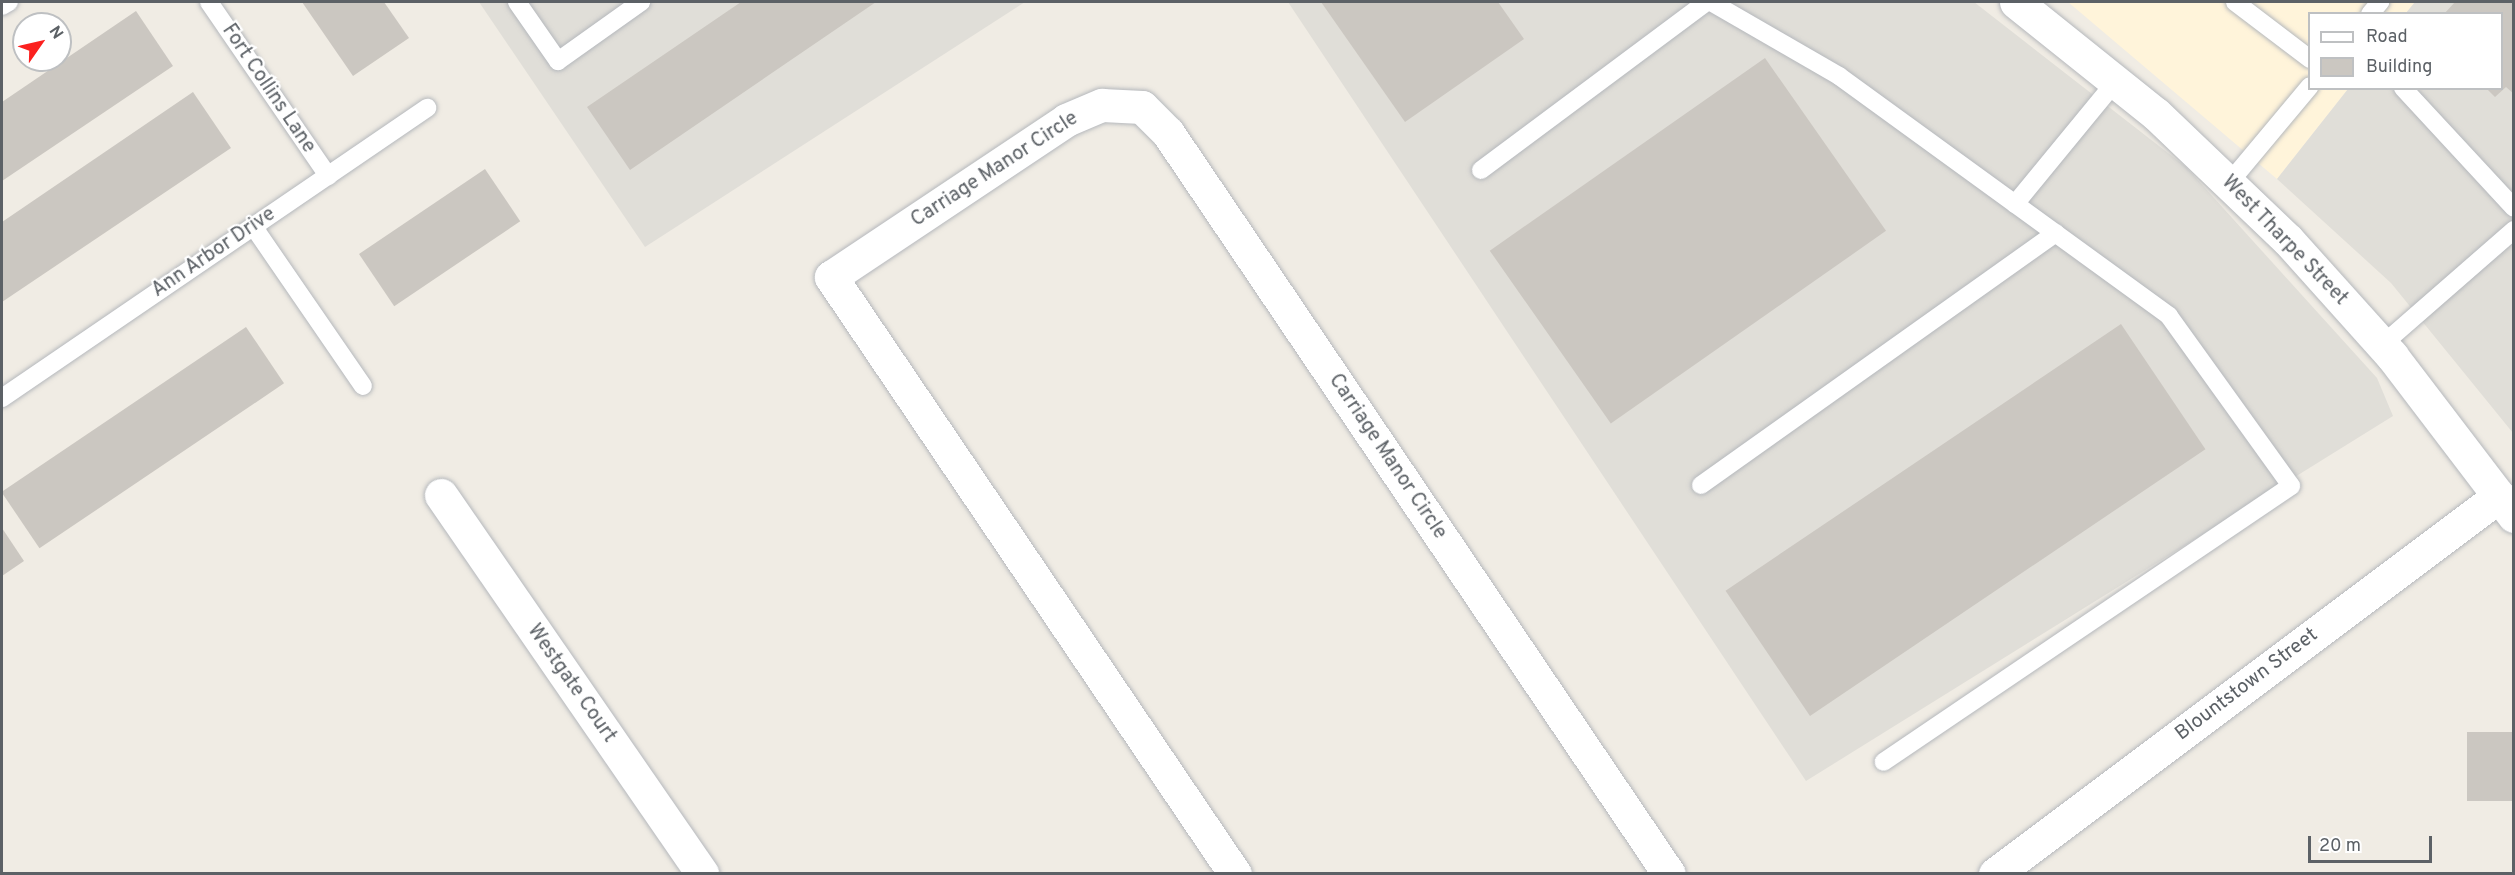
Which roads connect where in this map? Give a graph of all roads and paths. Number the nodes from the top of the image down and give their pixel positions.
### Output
1 (9, 2) edge
2 (209, 2) edge
3 (517, 2) edge
4 (641, 2) edge
5 (1706, 2) edge
6 (1711, 2) edge
7 (2016, 2) edge
8 (2235, 2) edge
9 (2, 6) edge
10 (2308, 57) edge
11 (2116, 81) junction
12 (2308, 88) edge
13 (2405, 90) edge
14 (427, 108) dead end
15 (1481, 170) dead end
16 (328, 176) junction
17 (2229, 183) junction
18 (2015, 204) junction
19 (2514, 208) edge
20 (253, 226) junction
21 (2514, 230) edge
22 (2055, 233) junction
23 (2382, 345) junction
24 (363, 386) dead end
25 (2, 398) edge
26 (1701, 485) dead end
27 (441, 495) dead end
28 (2506, 506) edge
29 (1884, 762) dead end
30 (702, 873) edge
31 (1235, 873) edge
32 (1669, 873) edge
33 (1995, 873) edge

1 - 9 lane
2 - 16 lane, Fort Collins Lane
3 - 4 lane
5 - 15 lane
6 - 18 lane
7 - 11 street, West Tharpe Street
8 - 10 lane
11 - 17 street, West Tharpe Street
11 - 18 lane
12 - 17 lane
13 - 19 lane
14 - 16 lane, Ann Arbor Drive
16 - 20 lane, Ann Arbor Drive
17 - 23 street, West Tharpe Street
18 - 22 lane
20 - 24 lane
20 - 25 lane, Ann Arbor Drive
21 - 23 lane
22 - 26 lane
22 - 29 lane
23 - 28 street, West Tharpe Street
27 - 30 street, Westgate Court
28 - 33 street, Blountstown Street
31 - 32 street, Carriage Manor Circle

